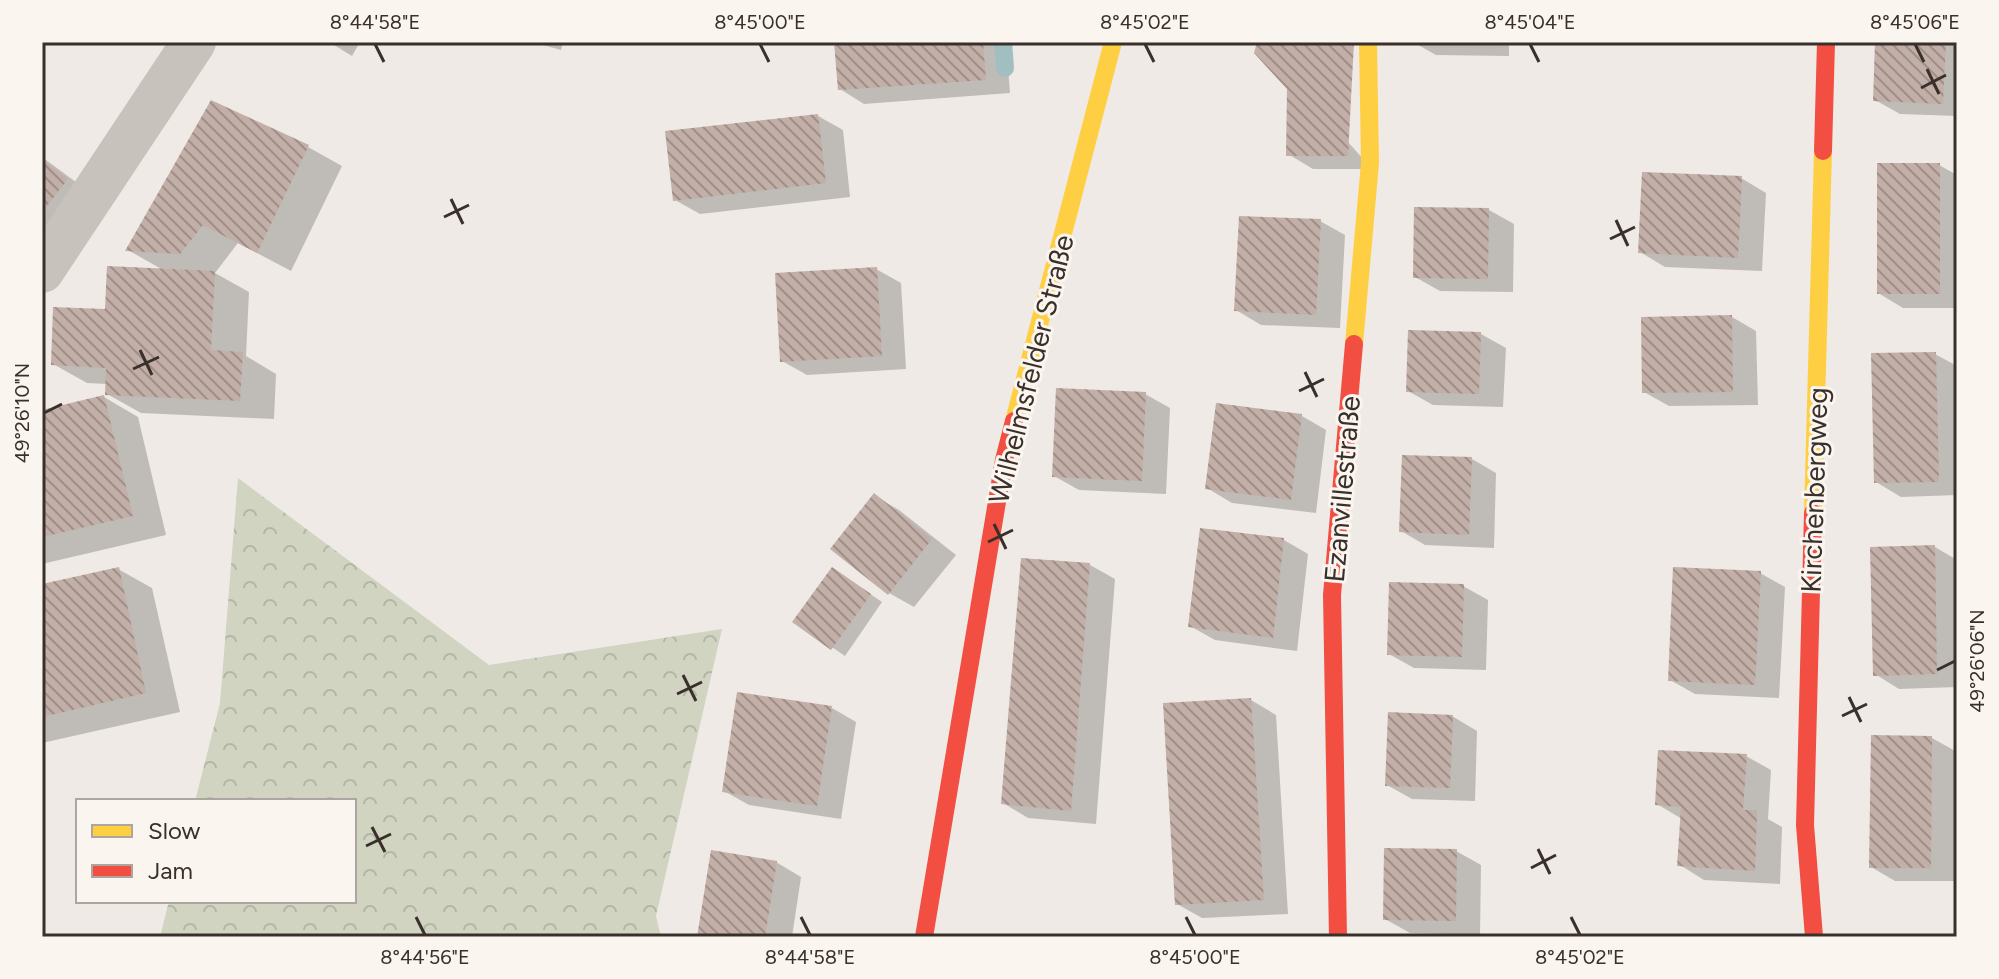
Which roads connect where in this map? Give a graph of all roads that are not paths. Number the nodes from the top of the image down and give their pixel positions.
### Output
1 (194, 42) edge
2 (1113, 42) edge
3 (1368, 42) edge
4 (1826, 42) edge
5 (42, 271) edge
6 (924, 937) edge
7 (1338, 937) edge
8 (1814, 937) edge

1 - 5 street
2 - 6 street, Wilhelmsfelder Straße
3 - 7 street, Ezanvillestraße
4 - 8 street, Kirchenbergweg

